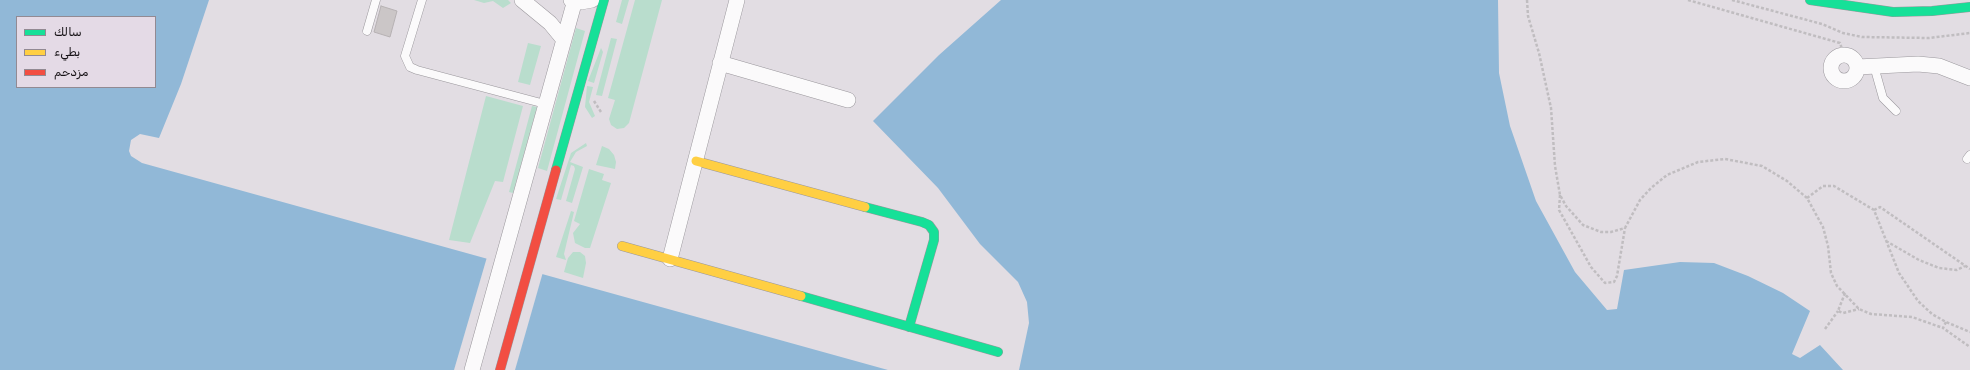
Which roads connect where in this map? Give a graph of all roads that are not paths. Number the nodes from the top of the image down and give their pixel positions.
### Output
1 (376, 0) edge
2 (522, 0) edge
3 (573, 0) edge
4 (592, 0) edge
5 (604, 0) edge
6 (737, 0) edge
7 (1810, 0) edge
8 (420, 1) edge
9 (1970, 7) edge
10 (367, 31) dead end
11 (564, 40) junction
12 (720, 63) junction
13 (1874, 66) junction
14 (1857, 67) junction
15 (1970, 78) edge
16 (848, 100) dead end
17 (545, 104) junction
18 (1896, 111) dead end
19 (696, 161) junction
20 (622, 246) dead end
21 (670, 259) junction
22 (909, 327) junction
23 (998, 352) dead end
24 (472, 370) edge
25 (500, 370) edge

1 - 10 lane
2 - 11 street
3 - 4 street
3 - 11 street
5 - 25 street
6 - 12 street
7 - 9 street
8 - 17 lane
11 - 17 street
12 - 16 street
12 - 19 street
13 - 14 street
13 - 15 street
13 - 18 lane
14 - 14 street
17 - 24 street
19 - 21 street
19 - 22 street
20 - 21 street
21 - 22 street
22 - 23 street

